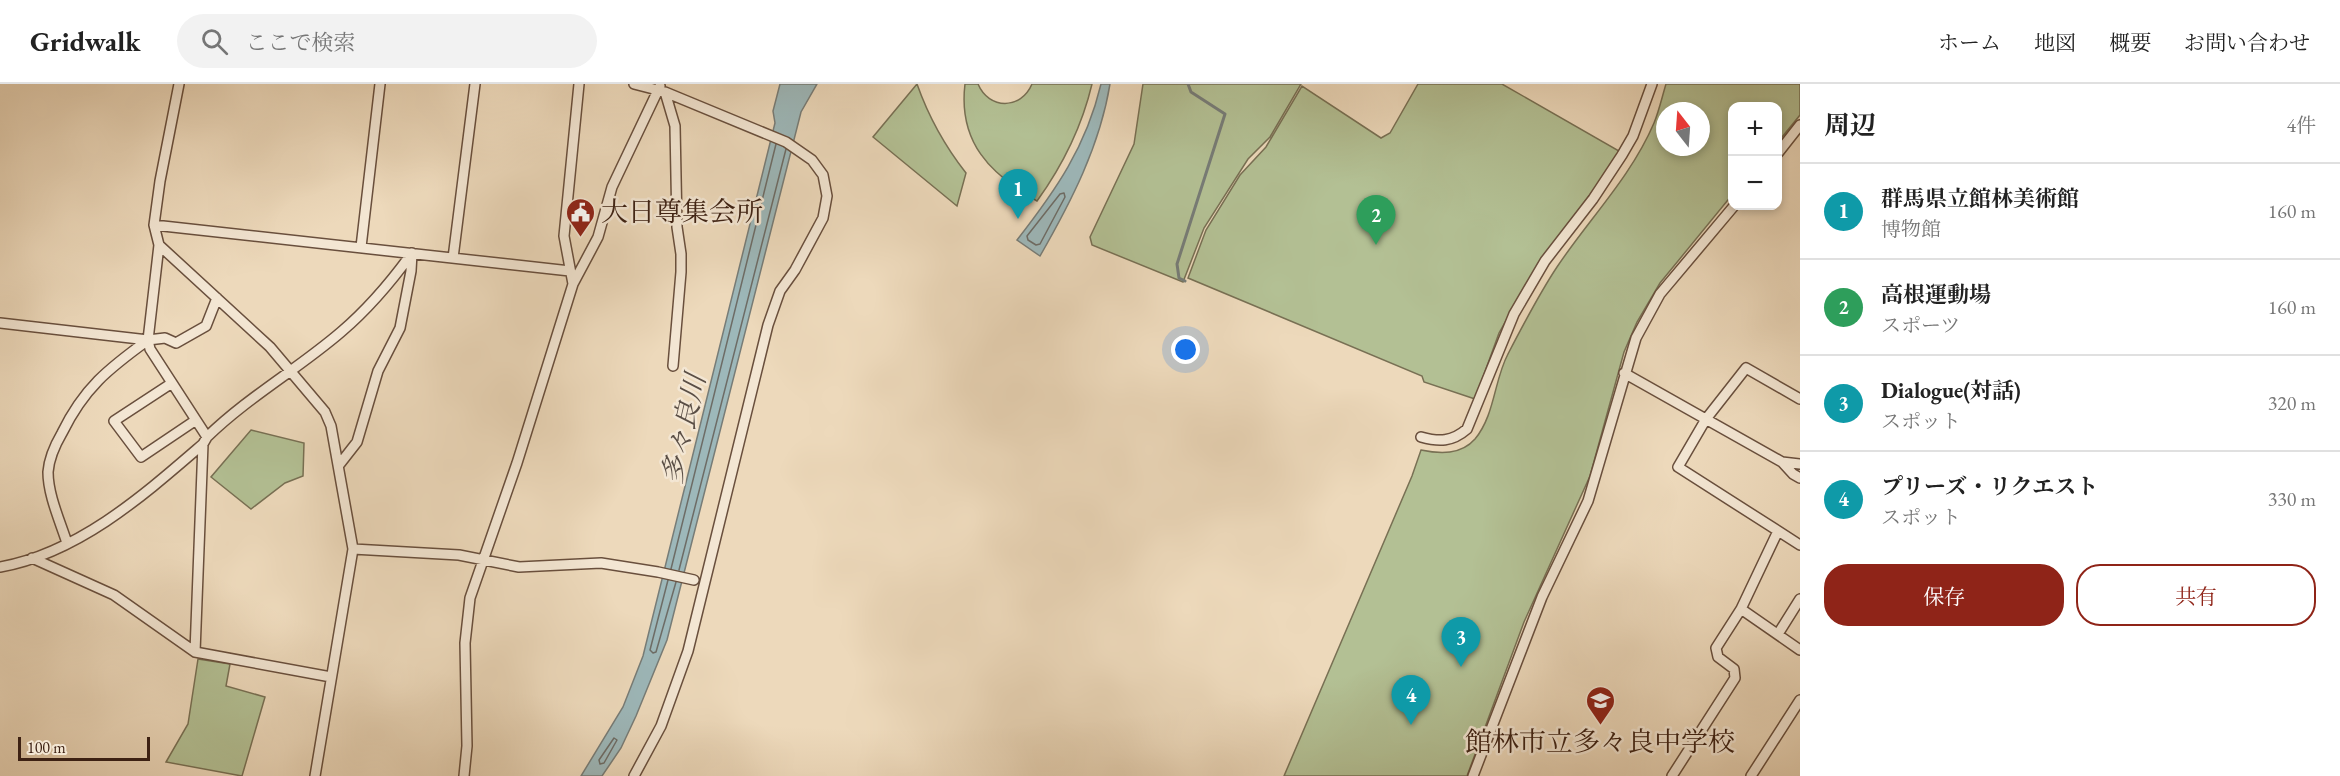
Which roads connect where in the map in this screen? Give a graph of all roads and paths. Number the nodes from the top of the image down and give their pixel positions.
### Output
1 (179, 84) edge
2 (380, 84) edge
3 (475, 84) edge
4 (579, 84) edge
5 (634, 84) edge
6 (1652, 84) edge
7 (662, 88) edge
8 (1800, 125) edge
9 (1782, 148) edge
10 (1731, 210) edge
11 (154, 225) junction
12 (159, 245) junction
13 (361, 247) junction
14 (412, 254) junction
15 (453, 258) junction
16 (570, 271) junction
17 (573, 284) junction
18 (216, 298) junction
19 (0, 323) edge
20 (148, 340) junction
21 (673, 366) dead end
22 (291, 372) junction
23 (1624, 373) junction
24 (172, 383) junction
25 (1800, 399) edge
26 (1706, 419) junction
27 (196, 420) junction
28 (1420, 437) dead end
29 (205, 440) junction
30 (1782, 462) junction
31 (1800, 464) edge
32 (339, 465) junction
33 (1800, 478) edge
34 (1778, 531) junction
35 (67, 543) junction
36 (1800, 545) edge
37 (353, 549) junction
38 (32, 558) junction
39 (483, 560) junction
40 (0, 567) edge
41 (694, 580) dead end
42 (1800, 599) edge
43 (1741, 609) junction
44 (1778, 634) junction
45 (1800, 650) edge
46 (195, 652) junction
47 (331, 677) junction
48 (1800, 700) edge
49 (315, 776) edge
50 (464, 776) edge
51 (634, 776) edge
52 (1473, 776) edge
53 (1672, 776) edge
54 (1751, 776) edge

1 - 11 street
2 - 13 street
3 - 15 street
4 - 16 street
5 - 7 street
6 - 28 street
7 - 17 street
7 - 21 street
7 - 51 street
8 - 9 street
10 - 23 street
11 - 12 street
11 - 13 street
12 - 18 street
12 - 20 street
13 - 14 street
14 - 15 street
14 - 22 street
14 - 32 street
15 - 16 street
16 - 17 street
17 - 39 street
18 - 20 street
18 - 22 street
19 - 20 street
20 - 24 street
20 - 35 street
22 - 29 street
22 - 32 street
23 - 26 street
23 - 52 street
24 - 27 street
24 - 27 street
25 - 26 street
26 - 30 street
26 - 34 street
27 - 29 street
29 - 35 street
29 - 46 street
30 - 31 street
30 - 33 street
32 - 37 street
34 - 36 street
34 - 43 street
35 - 38 street
37 - 39 street
37 - 47 street
38 - 40 street
38 - 46 street
39 - 41 street
39 - 50 street
42 - 44 street
43 - 44 street
43 - 53 street
44 - 45 street
46 - 47 street
47 - 49 street
48 - 54 street

